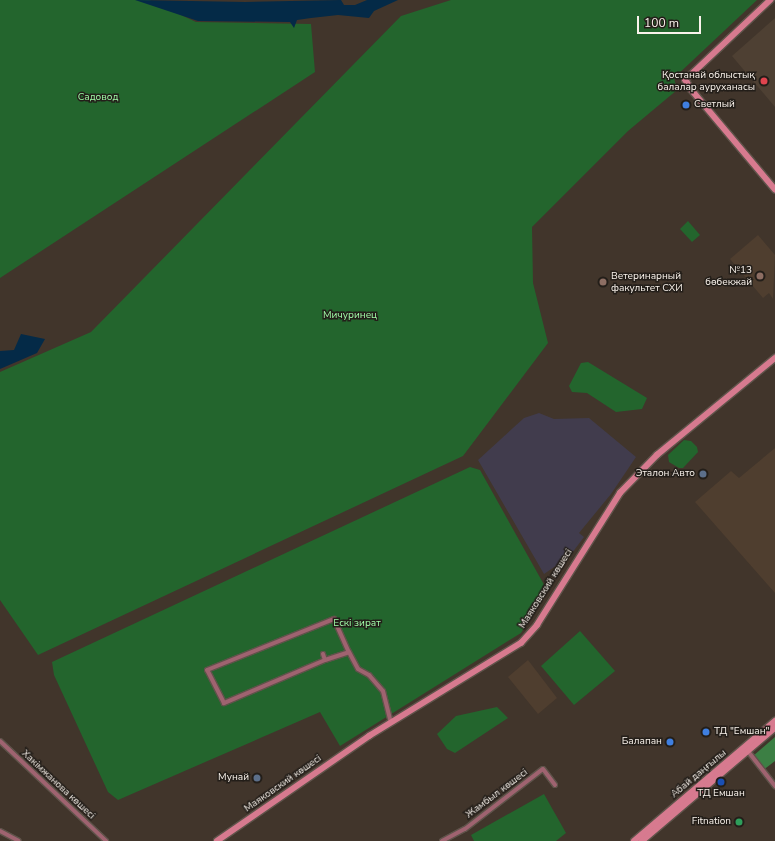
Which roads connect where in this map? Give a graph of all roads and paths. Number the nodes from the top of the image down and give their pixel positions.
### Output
1 (771, 0) edge
2 (775, 189) edge
3 (775, 358) edge
4 (349, 652) junction
5 (323, 654) dead end
6 (325, 660) junction
7 (775, 721) edge
8 (391, 722) junction
9 (775, 728) edge
10 (0, 741) edge
11 (747, 748) junction
12 (555, 785) dead end
13 (775, 786) edge
14 (0, 832) edge
15 (641, 840) edge
16 (19, 841) edge
17 (106, 841) edge
18 (217, 841) edge
19 (442, 841) edge

1 - 2 main road
3 - 8 main road, Маяковский көшесі
4 - 6 street
4 - 6 street
4 - 8 street
5 - 6 street
7 - 11 main road, Абай даңғылы
8 - 18 main road, Маяковский көшесі
9 - 11 main road, Абай даңғылы
10 - 17 street, Хакімжанова көшесі
11 - 13 street
11 - 15 main road, Абай даңғылы
12 - 19 street, Жамбыл көшесі
14 - 16 street

